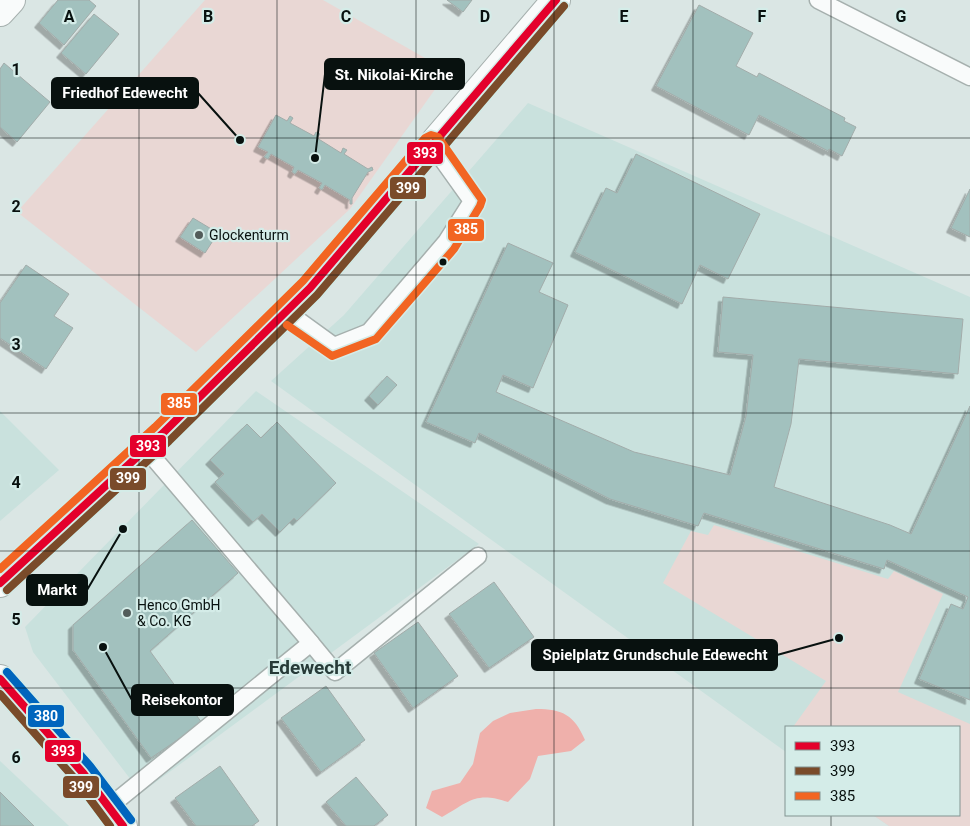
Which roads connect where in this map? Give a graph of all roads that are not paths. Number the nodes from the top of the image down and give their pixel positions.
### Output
1 (11, 0) edge
2 (556, 0) edge
3 (818, 0) edge
4 (0, 12) edge
5 (970, 77) edge
6 (432, 145) junction
7 (287, 312) junction
8 (146, 449) junction
9 (478, 556) dead end
10 (0, 582) edge
11 (311, 643) junction
12 (0, 678) edge
13 (116, 816) edge

1 - 4 main road
2 - 6 main road
3 - 5 lane
6 - 7 main road
6 - 7 lane
7 - 8 main road
8 - 10 main road
8 - 11 lane
9 - 11 lane
11 - 13 lane
12 - 13 main road

